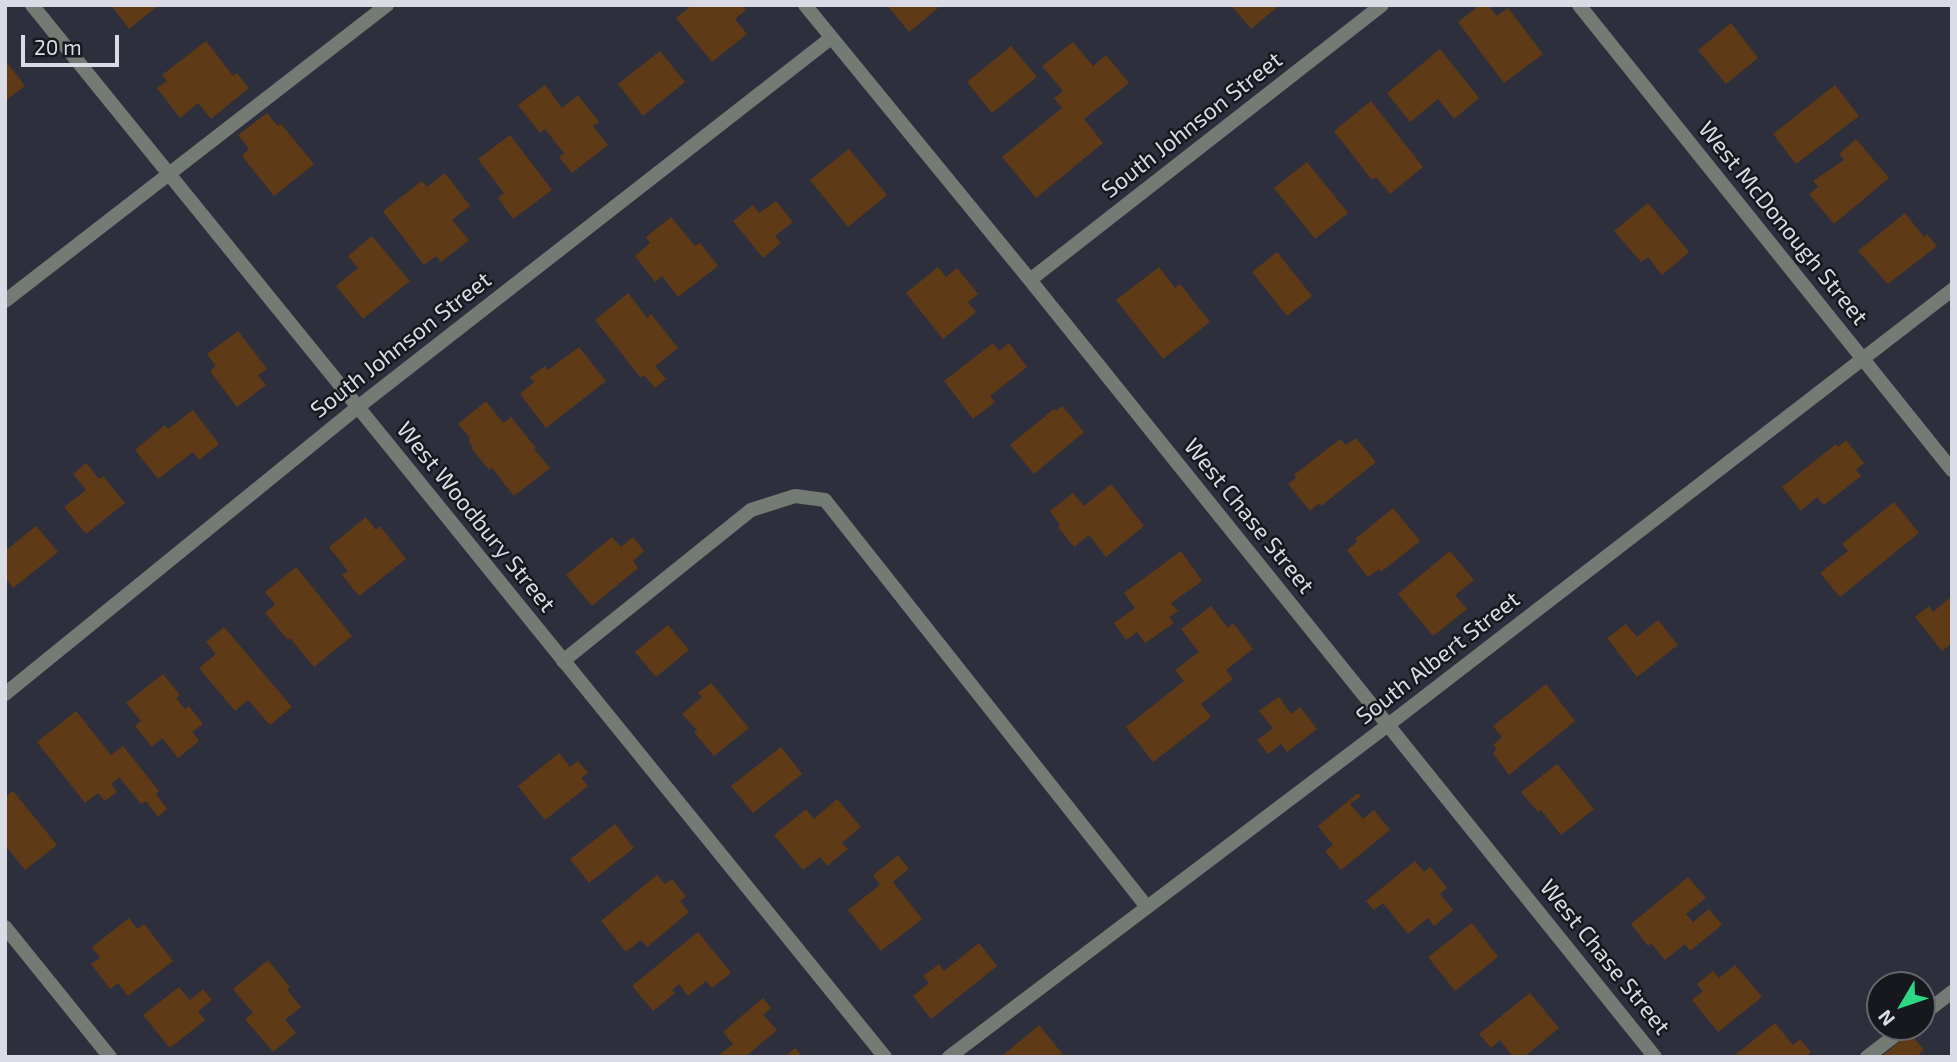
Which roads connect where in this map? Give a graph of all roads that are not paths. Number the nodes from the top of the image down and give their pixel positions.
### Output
1 (32, 5) edge
2 (387, 5) edge
3 (805, 5) edge
4 (1381, 5) edge
5 (1579, 5) edge
6 (831, 38) junction
7 (169, 175) junction
8 (1030, 280) junction
9 (1952, 290) edge
10 (5, 300) edge
11 (1862, 358) junction
12 (358, 407) junction
13 (1952, 470) edge
14 (563, 661) junction
15 (5, 694) edge
16 (1388, 725) junction
17 (1147, 907) junction
18 (5, 927) edge
19 (1952, 992) edge
20 (1936, 1004) edge
21 (1888, 1041) edge
22 (110, 1057) edge
23 (884, 1057) edge
24 (948, 1057) edge
25 (1656, 1057) edge
26 (1867, 1057) edge

1 - 7 street, West Woodbury Street
2 - 7 street
3 - 6 street, West Chase Street
4 - 8 street, South Johnson Street
5 - 11 street, West McDonough Street
6 - 8 street, West Chase Street
6 - 12 street, South Johnson Street
7 - 10 street
7 - 12 street, West Woodbury Street
8 - 16 street, West Chase Street
9 - 11 street, South Albert Street
11 - 13 street, West McDonough Street
11 - 16 street, South Albert Street
12 - 14 street, West Woodbury Street
12 - 15 street, South Johnson Street
14 - 17 street
14 - 23 street, West Woodbury Street
16 - 17 street, South Albert Street
16 - 25 street, West Chase Street
17 - 24 street, South Albert Street
18 - 22 street
19 - 20 street
21 - 26 street

